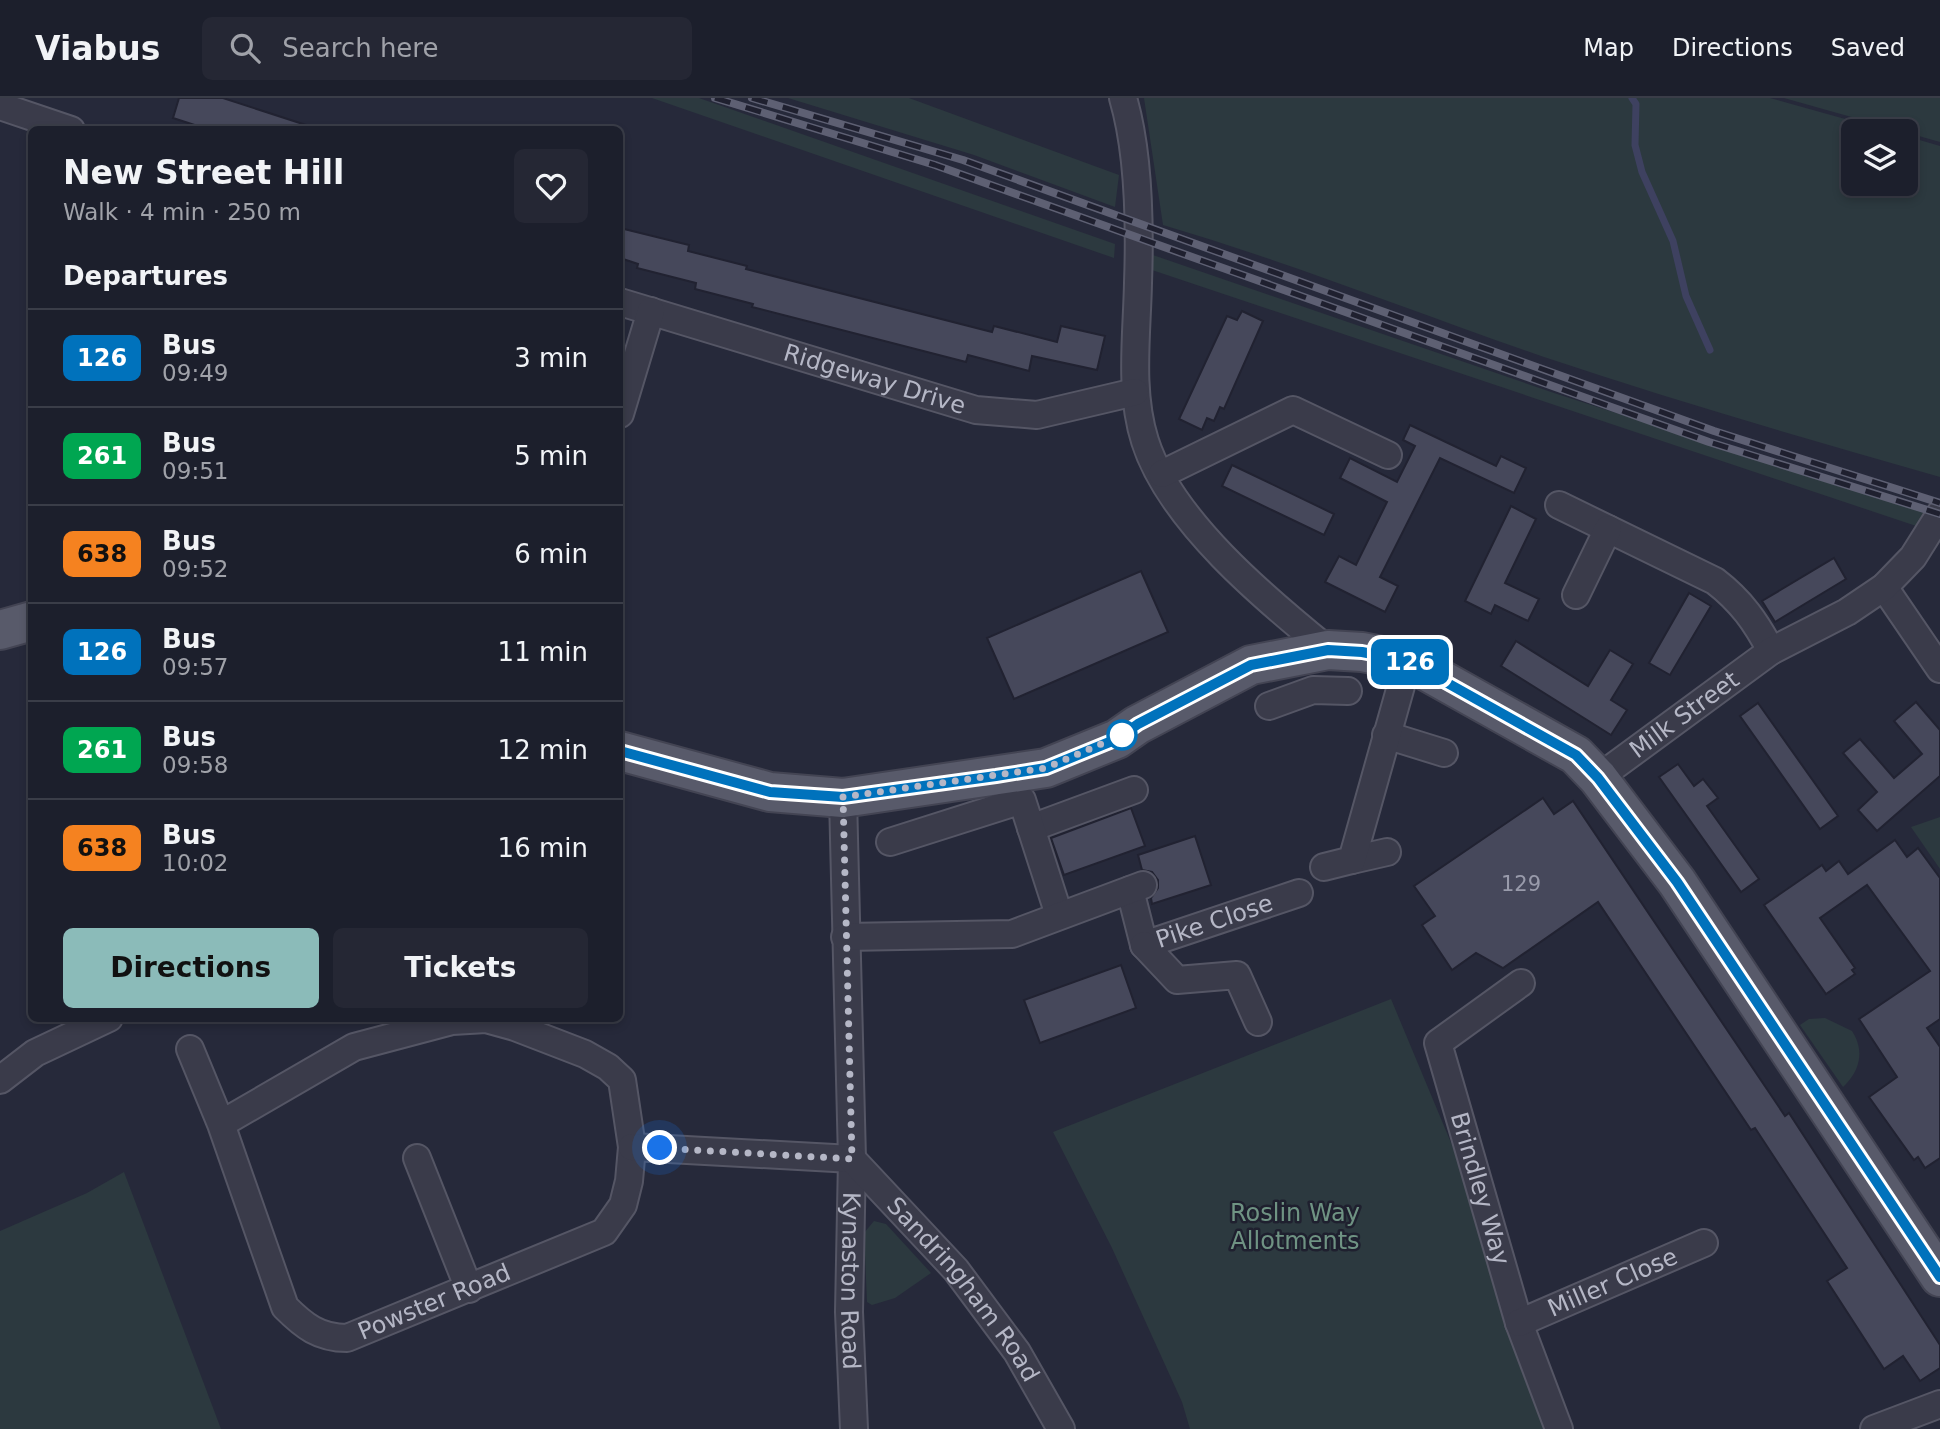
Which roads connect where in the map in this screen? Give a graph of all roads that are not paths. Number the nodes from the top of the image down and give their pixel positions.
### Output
1 (1123, 98) edge
2 (0, 106) edge
3 (59, 126) edge
4 (623, 303) edge
5 (651, 311) junction
6 (1135, 392) junction
7 (623, 404) edge
8 (1388, 455) dead end
9 (1162, 474) junction
10 (1559, 505) dead end
11 (1940, 514) edge
12 (1608, 529) junction
13 (1884, 587) junction
14 (1576, 595) dead end
15 (28, 622) edge
16 (0, 630) edge
17 (1318, 651) junction
18 (1771, 651) junction
19 (1408, 661) junction
20 (1940, 669) edge
21 (1313, 690) junction
22 (1348, 691) dead end
23 (1269, 706) dead end
24 (1386, 735) junction
25 (623, 752) edge
26 (1444, 753) dead end
27 (1598, 778) junction
28 (1134, 790) dead end
29 (843, 797) junction
30 (1031, 828) junction
31 (890, 842) dead end
32 (1387, 852) dead end
33 (1352, 860) junction
34 (1324, 867) dead end
35 (1299, 893) dead end
36 (1059, 915) junction
37 (845, 937) junction
38 (1144, 945) junction
39 (1521, 983) dead end
40 (101, 1022) edge
41 (445, 1022) edge
42 (496, 1022) edge
43 (1258, 1022) dead end
44 (190, 1049) dead end
45 (0, 1080) edge
46 (221, 1124) junction
47 (632, 1147) junction
48 (417, 1158) dead end
49 (852, 1159) junction
50 (1704, 1243) dead end
51 (1940, 1277) edge
52 (470, 1289) junction
53 (1519, 1323) junction
54 (1940, 1404) edge
55 (853, 1429) edge
56 (1061, 1429) edge
57 (1559, 1429) edge
58 (1874, 1429) edge

1 - 6 street
2 - 3 street
4 - 5 street, Ridgeway Drive
5 - 6 street, Ridgeway Drive
5 - 7 street
6 - 9 street
8 - 9 street
9 - 17 street
10 - 12 street
11 - 13 street, Milk Street
12 - 14 street
12 - 18 street
13 - 18 street, Milk Street
13 - 20 street
15 - 16 main road
17 - 19 main road
17 - 21 street
17 - 29 main road
18 - 27 street, Milk Street
19 - 24 street
19 - 27 main road
21 - 22 street
21 - 23 street
24 - 26 street
24 - 33 street
25 - 29 main road
27 - 51 main road
28 - 30 street
29 - 37 street, Kynaston Road
30 - 31 street
30 - 36 street
32 - 33 street
33 - 34 street
35 - 38 street, Pike Close
36 - 37 street, Pike Close
36 - 38 street, Pike Close
37 - 49 street, Kynaston Road
38 - 43 street
39 - 53 street, Brindley Way
40 - 45 street
41 - 46 street, Powster Road
42 - 47 street, Powster Road
44 - 46 street, Powster Road
46 - 52 street, Powster Road
47 - 49 street
47 - 52 street, Powster Road
48 - 52 street
49 - 55 street, Kynaston Road
49 - 56 street, Sandringham Road
50 - 53 street, Miller Close
53 - 57 street, Brindley Way
54 - 58 street

